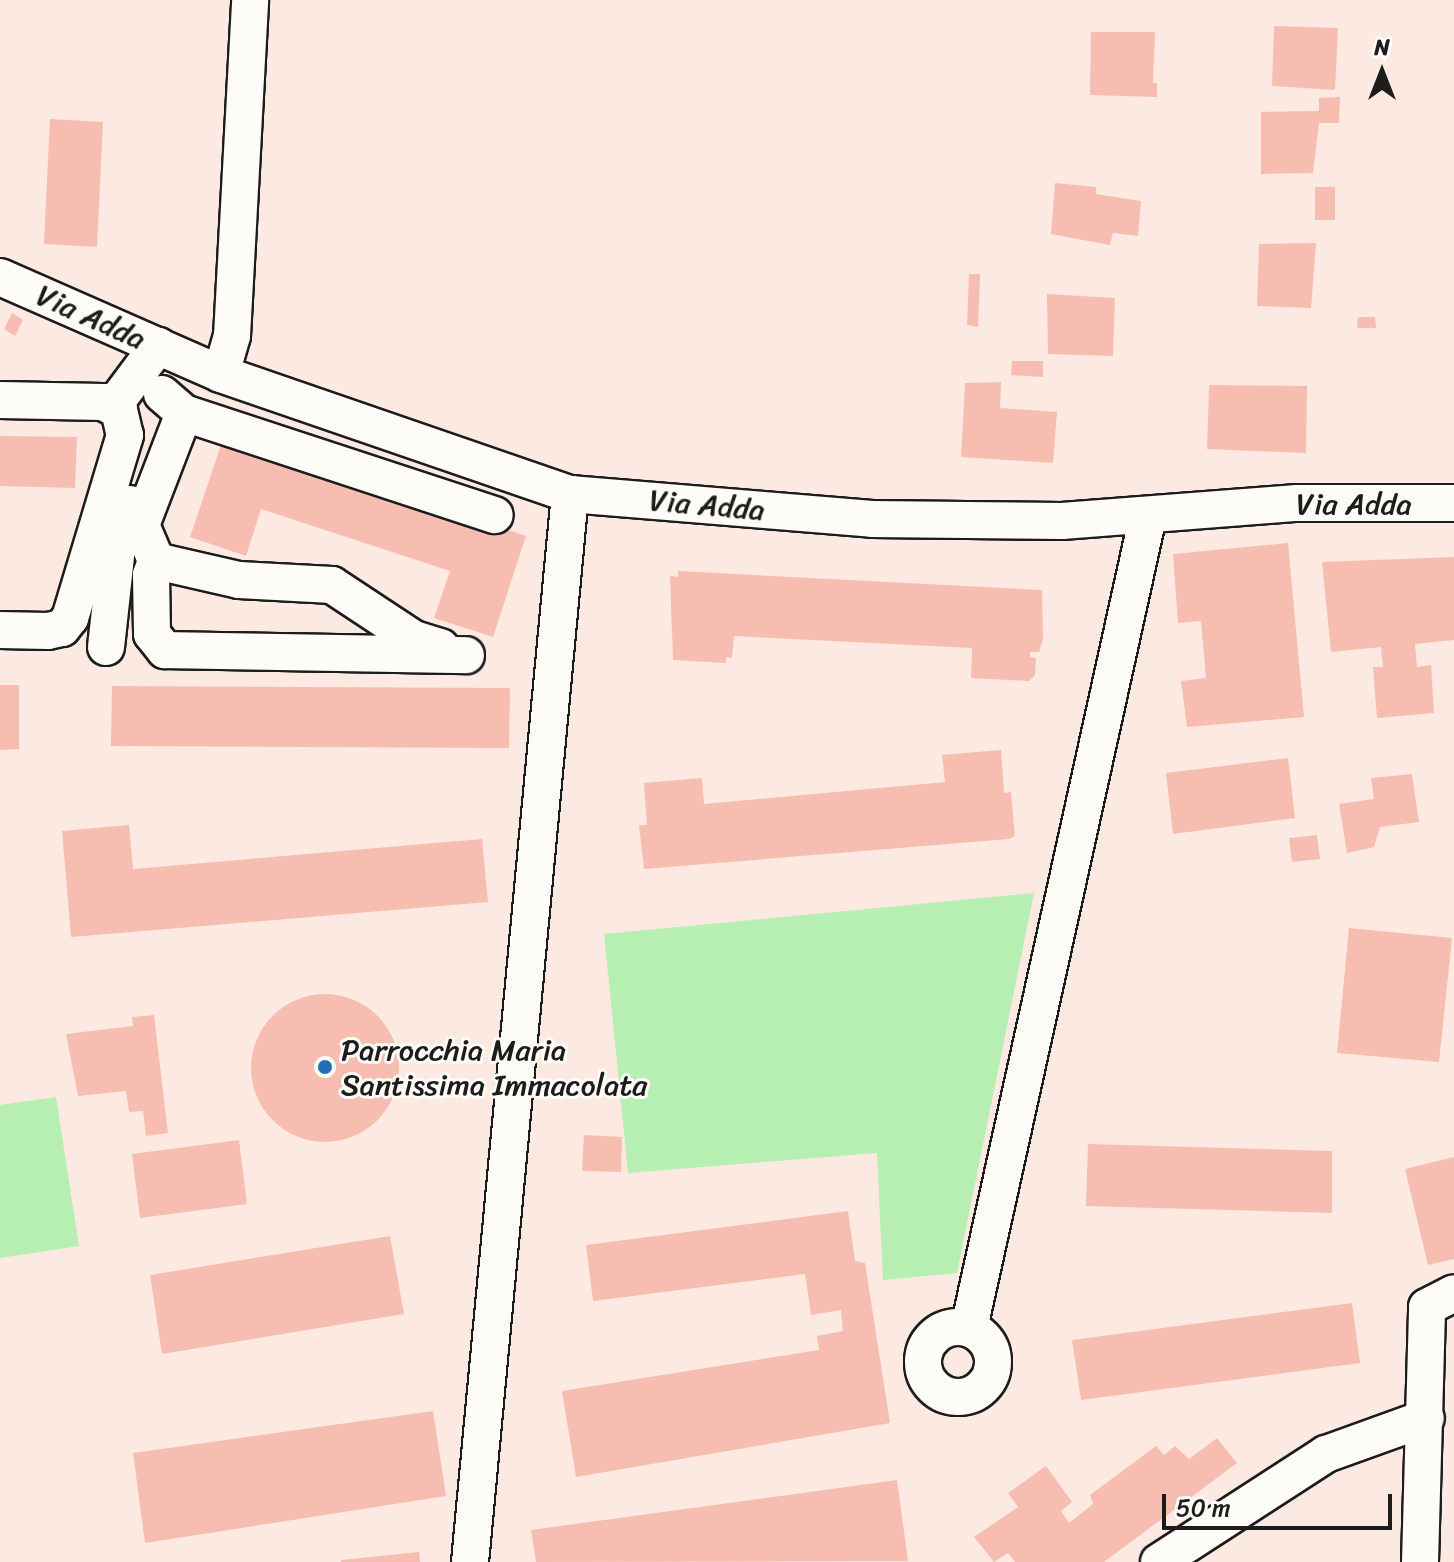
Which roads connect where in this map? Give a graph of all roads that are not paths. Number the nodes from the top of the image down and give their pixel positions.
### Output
1 (250, 0) edge
2 (0, 277) edge
3 (165, 349) junction
4 (221, 374) junction
5 (0, 400) edge
6 (173, 403) junction
7 (114, 405) junction
8 (570, 494) junction
9 (1454, 503) edge
10 (495, 515) dead end
11 (1148, 516) junction
12 (156, 561) junction
13 (374, 614) junction
14 (0, 630) edge
15 (106, 647) dead end
16 (368, 655) junction
17 (1454, 1293) edge
18 (969, 1328) dead end
19 (1426, 1418) junction
20 (470, 1562) edge
21 (1159, 1562) edge
22 (1420, 1562) edge

1 - 4 street
2 - 3 street, Via Adda
3 - 4 street, Via Adda
3 - 6 street
3 - 7 street
4 - 8 street, Via Adda
5 - 7 street
6 - 10 street
6 - 12 street
6 - 15 street
7 - 14 street
8 - 11 street, Via Adda
8 - 20 street
9 - 11 street, Via Adda
11 - 18 street
12 - 13 street
12 - 16 street
13 - 16 street
13 - 16 street
17 - 19 street
19 - 21 street
19 - 22 street

